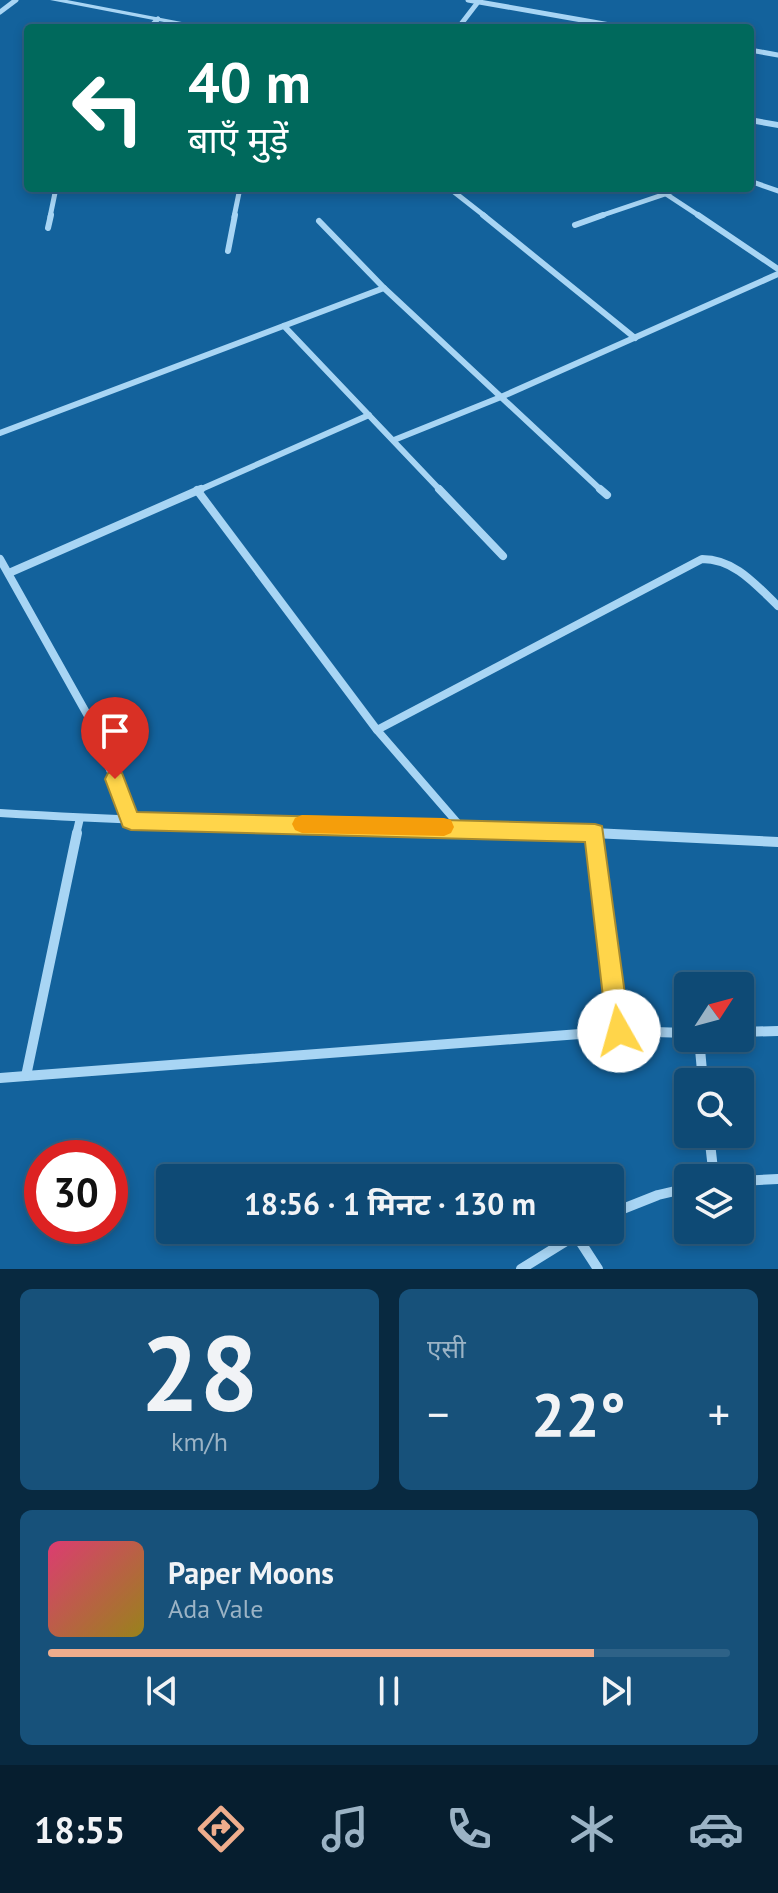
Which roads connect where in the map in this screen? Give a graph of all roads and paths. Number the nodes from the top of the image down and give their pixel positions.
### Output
1 (16, 0) edge
2 (54, 0) edge
3 (468, 0) edge
4 (478, 2) edge
5 (0, 12) edge
6 (158, 19) junction
7 (153, 24) edge
8 (186, 24) edge
9 (461, 24) edge
10 (604, 24) edge
11 (754, 51) edge
12 (778, 55) edge
13 (754, 121) edge
14 (778, 125) edge
15 (754, 182) edge
16 (778, 191) edge
17 (55, 192) edge
18 (239, 192) edge
19 (454, 192) edge
20 (672, 192) edge
21 (666, 194) junction
22 (319, 221) dead end
23 (575, 225) dead end
24 (48, 228) dead end
25 (228, 251) dead end
26 (778, 272) edge
27 (384, 288) junction
28 (284, 326) junction
29 (635, 338) junction
30 (501, 397) junction
31 (369, 415) junction
32 (0, 433) edge
33 (394, 440) junction
34 (197, 490) junction
35 (607, 495) dead end
36 (503, 556) dead end
37 (0, 559) edge
38 (9, 573) junction
39 (778, 606) edge
40 (377, 730) junction
41 (0, 813) edge
42 (80, 818) junction
43 (131, 821) junction
44 (461, 827) junction
45 (595, 833) junction
46 (778, 842) edge
47 (619, 1031) junction
48 (778, 1031) edge
49 (754, 1032) edge
50 (674, 1033) edge
51 (26, 1076) junction
52 (0, 1078) edge
53 (778, 1179) edge
54 (754, 1180) edge
55 (674, 1191) edge
56 (624, 1208) edge
57 (561, 1244) edge
58 (586, 1244) edge
59 (521, 1269) edge
60 (598, 1269) edge

1 - 5 street
2 - 6 street
3 - 4 street
4 - 9 street
4 - 10 street
6 - 7 street
6 - 8 street
11 - 12 street
13 - 14 street
15 - 16 street
17 - 24 street
18 - 25 street
19 - 29 street
20 - 21 street
21 - 23 street
21 - 26 street
22 - 27 street
26 - 29 street
27 - 28 street
27 - 30 street
28 - 31 street
28 - 32 street
29 - 30 street
30 - 33 street
30 - 35 street
31 - 33 street
31 - 34 street
33 - 36 street
34 - 38 street
34 - 40 street
37 - 38 street
38 - 43 street
39 - 40 street
40 - 44 street
41 - 42 street
42 - 43 street
42 - 51 street
43 - 44 street
44 - 45 street
45 - 46 street
45 - 47 street
47 - 50 street
47 - 51 street
48 - 49 street
51 - 52 street
53 - 54 street
55 - 56 street
57 - 59 street
58 - 60 street

